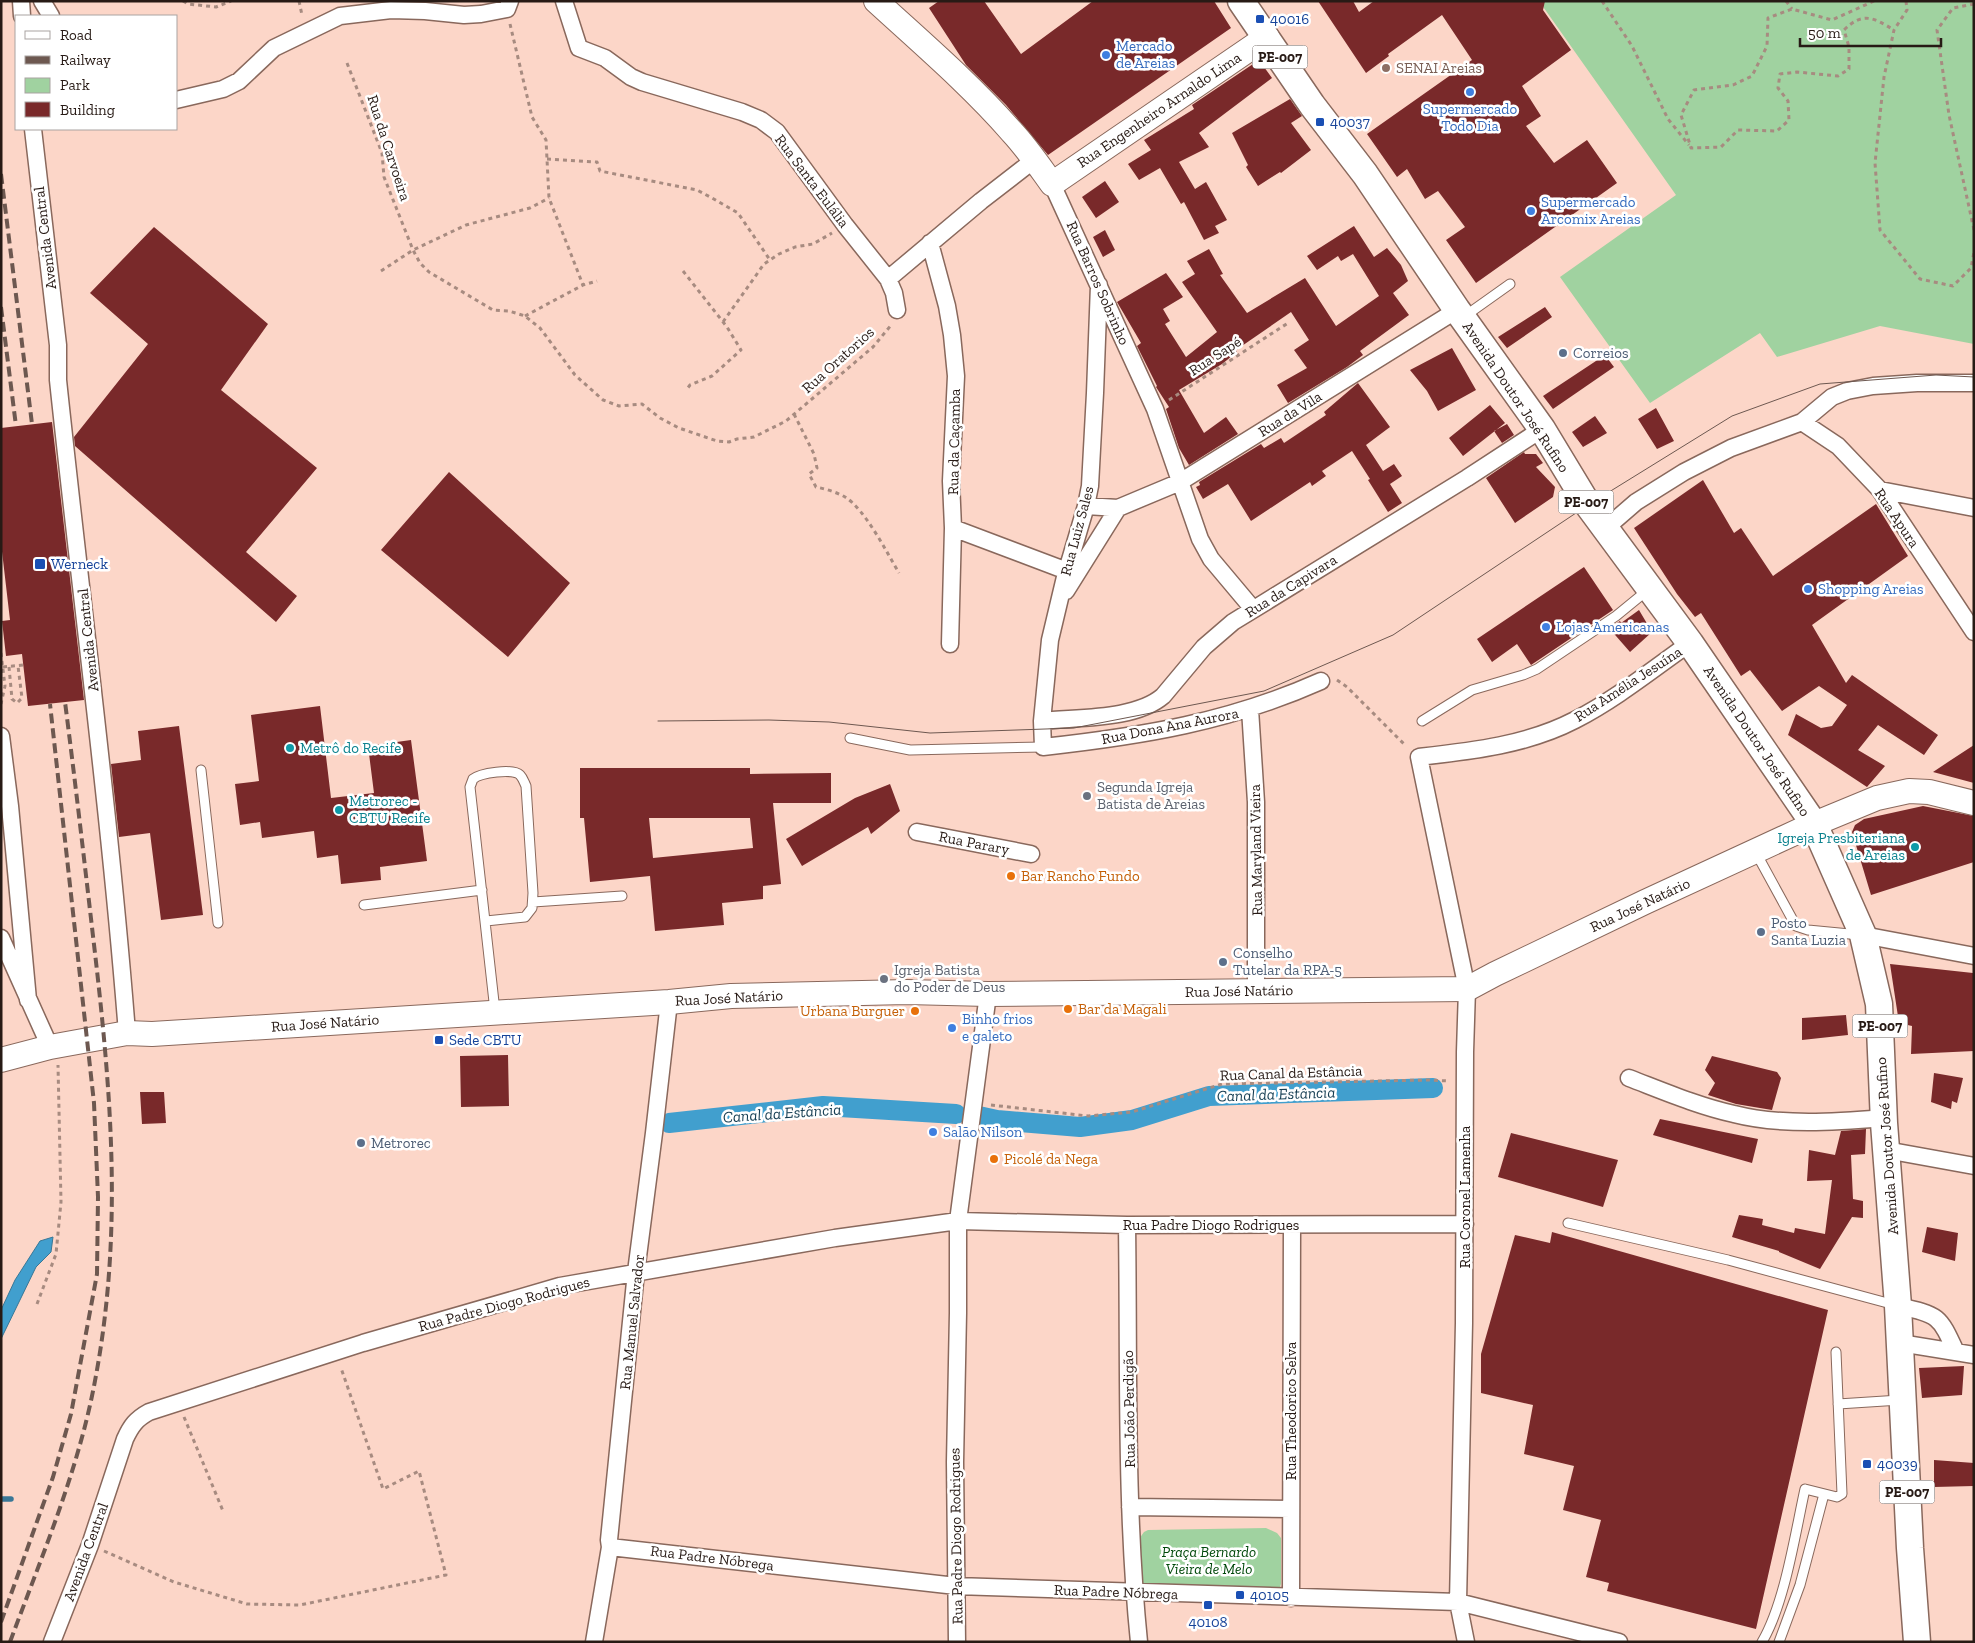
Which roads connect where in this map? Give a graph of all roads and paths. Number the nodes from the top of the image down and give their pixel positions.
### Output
1 (21, 1) edge
2 (42, 1) edge
3 (183, 1) edge
4 (231, 1) edge
5 (564, 1) edge
6 (876, 1) edge
7 (1242, 1) edge
8 (1602, 1) edge
9 (1786, 1) edge
10 (1874, 1) edge
11 (1906, 1) edge
12 (1974, 4) edge
13 (508, 5) edge
14 (1792, 9) junction
15 (22, 15) edge
16 (50, 15) edge
17 (1894, 30) junction
18 (1267, 37) junction
19 (348, 63) dead end
20 (178, 100) edge
21 (33, 130) edge
22 (1691, 148) junction
23 (547, 159) junction
24 (1034, 160) junction
25 (1052, 184) junction
26 (549, 198) junction
27 (845, 225) junction
28 (1974, 230) edge
29 (930, 243) junction
30 (413, 250) junction
31 (1974, 252) edge
32 (770, 260) junction
33 (381, 271) dead end
34 (683, 271) dead end
35 (888, 279) junction
36 (597, 281) dead end
37 (1510, 284) dead end
38 (584, 285) junction
39 (1099, 285) junction
40 (897, 310) joint
41 (1460, 314) junction
42 (525, 316) junction
43 (723, 322) junction
44 (1288, 323) dead end
45 (1974, 383) edge
46 (687, 389) dead end
47 (642, 404) joint
48 (1155, 409) junction
49 (794, 414) junction
50 (1802, 422) junction
51 (1542, 429) junction
52 (1180, 482) junction
53 (1880, 490) junction
54 (1086, 506) junction
55 (1118, 508) junction
56 (1974, 508) edge
57 (953, 528) junction
58 (1606, 528) junction
59 (1066, 571) junction
60 (899, 573) dead end
61 (1650, 588) junction
62 (1058, 603) junction
63 (1253, 609) junction
64 (1974, 632) edge
65 (1690, 643) junction
66 (950, 644) dead end
67 (1, 653) edge
68 (23, 665) dead end
69 (18, 666) junction
70 (3, 667) junction
71 (9, 667) junction
72 (1321, 681) joint
73 (1, 704) edge
74 (1250, 709) junction
75 (1042, 721) junction
76 (1422, 721) dead end
77 (1, 736) edge
78 (850, 738) dead end
79 (1396, 739) dead end
80 (1043, 747) junction
81 (1419, 757) joint
82 (201, 770) dead end
83 (1974, 802) edge
84 (1814, 824) junction
85 (917, 832) dead end
86 (1755, 851) junction
87 (1031, 854) dead end
88 (482, 890) junction
89 (622, 896) dead end
90 (534, 902) junction
91 (364, 905) dead end
92 (486, 921) junction
93 (218, 923) dead end
94 (1863, 935) junction
95 (1, 938) edge
96 (1974, 956) edge
97 (1467, 989) junction
98 (1256, 990) junction
99 (988, 994) junction
100 (28, 1000) junction
101 (668, 1002) junction
102 (495, 1012) junction
103 (127, 1033) junction
104 (54, 1047) junction
105 (1, 1060) edge
106 (1629, 1078) dead end
107 (1465, 1083) junction
108 (973, 1103) junction
109 (1884, 1118) junction
110 (1886, 1150) junction
111 (1974, 1166) edge
112 (958, 1221) junction
113 (1568, 1223) dead end
114 (1465, 1224) junction
115 (1128, 1225) junction
116 (1292, 1225) junction
117 (636, 1272) junction
118 (37, 1304) dead end
119 (1898, 1306) junction
120 (1900, 1343) junction
121 (335, 1352) junction
122 (1836, 1352) dead end
123 (1956, 1352) junction
124 (1974, 1355) edge
125 (1903, 1400) junction
126 (178, 1403) junction
127 (1838, 1404) junction
128 (118, 1462) joint
129 (1824, 1494) junction
130 (1130, 1507) junction
131 (1291, 1509) junction
132 (222, 1511) dead end
133 (1795, 1535) junction
134 (1812, 1539) junction
135 (90, 1545) junction
136 (610, 1546) junction
137 (1785, 1580) junction
138 (1800, 1585) junction
139 (956, 1586) junction
140 (1134, 1592) junction
141 (1291, 1598) junction
142 (1458, 1602) junction
143 (1769, 1630) junction
144 (1781, 1639) edge
145 (52, 1642) edge
146 (594, 1642) edge
147 (957, 1642) edge
148 (1139, 1642) edge
149 (1466, 1642) edge
150 (1619, 1642) edge
151 (1762, 1642) edge
152 (1917, 1642) edge

1 - 15 street
2 - 16 street
3 - 4 path
5 - 27 street, Rua Santa Eulália
6 - 24 main road, Rua Barros Sobrinho
7 - 18 main road, Avenida Doutor José Rufino / PE-007
8 - 22 path
9 - 14 path
10 - 14 path
11 - 17 path
12 - 28 path
13 - 20 street
13 - 23 path
14 - 22 path
17 - 22 path
17 - 31 path
18 - 25 main road, Rua Engenheiro Arnaldo Lima
18 - 41 main road, Avenida Doutor José Rufino / PE-007
19 - 30 path, Rua da Carvoeira
21 - 103 street, Avenida Central
23 - 26 path
23 - 32 path
24 - 25 main road, Rua Barros Sobrinho
24 - 29 street
25 - 39 street, Rua Barros Sobrinho
26 - 30 path
26 - 38 path
27 - 32 path
27 - 35 street, Rua Santa Eulália
29 - 35 street
29 - 57 street, Rua da Caçamba
30 - 33 path
30 - 42 path, Rua da Carvoeira
32 - 43 path
34 - 43 path
35 - 40 street, Rua Santa Eulália
36 - 38 path
37 - 41 lane
38 - 42 path
39 - 48 street, Rua Barros Sobrinho
39 - 54 street, Rua Luiz Sales
40 - 49 path, Rua Oratorios
41 - 51 main road, Avenida Doutor José Rufino / PE-007
41 - 52 street, Rua da Vila
42 - 47 path, Rua da Carvoeira
43 - 46 path
44 - 48 path, Rua Sapé
45 - 50 street
47 - 49 path, Rua Oratorios
48 - 52 street, Rua Barros Sobrinho
49 - 60 path
50 - 53 street, Rua Apura
50 - 58 street
51 - 58 main road, Avenida Doutor José Rufino / PE-007
51 - 63 street, Rua da Capivara
52 - 55 street, Rua da Vila
52 - 63 street, Rua Barros Sobrinho
53 - 56 street
53 - 64 street, Rua Apura
54 - 55 street, Rua da Vila
54 - 59 street, Rua Luiz Sales
55 - 62 street
57 - 59 street
57 - 66 street, Rua da Caçamba
58 - 61 main road, Avenida Doutor José Rufino / PE-007
59 - 62 street, Rua Luiz Sales
61 - 65 main road, Avenida Doutor José Rufino / PE-007
61 - 76 lane
62 - 75 street, Rua Luiz Sales
63 - 75 street, Rua da Capivara
65 - 81 street, Rua Amélia Jesuína
65 - 84 main road, Avenida Doutor José Rufino / PE-007
67 - 70 path
68 - 69 path
69 - 71 path
69 - 71 path
70 - 71 path
70 - 73 path
72 - 74 street, Rua Dona Ana Aurora
72 - 79 path
74 - 80 street, Rua Dona Ana Aurora
74 - 98 street, Rua Maryland Vieira
75 - 80 street, Rua Luiz Sales
77 - 100 street
78 - 80 lane
81 - 97 street, Rua Coronel Lamenha
82 - 93 lane
83 - 84 main road, Rua José Natário
84 - 86 main road, Rua José Natário
84 - 94 main road, Avenida Doutor José Rufino / PE-007
85 - 87 street, Rua Parary
86 - 94 lane
86 - 97 main road, Rua José Natário
88 - 90 lane
88 - 91 lane
88 - 92 lane
89 - 90 lane
90 - 92 lane
92 - 102 lane
94 - 96 street
94 - 109 main road, Avenida Doutor José Rufino / PE-007
95 - 100 street
97 - 98 main road, Rua José Natário
97 - 107 street, Rua Coronel Lamenha
98 - 99 main road, Rua José Natário
99 - 101 main road, Rua José Natário
99 - 108 street
100 - 104 street
101 - 102 main road, Rua José Natário
101 - 117 street, Rua Manuel Salvador
102 - 103 main road, Rua José Natário
103 - 104 main road, Rua José Natário
104 - 105 main road, Rua José Natário
104 - 118 path
106 - 109 street
107 - 108 path, Rua Canal da Estância
107 - 114 street, Rua Coronel Lamenha
108 - 112 street
109 - 110 main road, Avenida Doutor José Rufino / PE-007
110 - 111 street
110 - 119 main road, Avenida Doutor José Rufino / PE-007
112 - 115 street, Rua Padre Diogo Rodrigues
112 - 117 street, Rua Padre Diogo Rodrigues
112 - 139 street, Rua Padre Diogo Rodrigues
113 - 119 lane
114 - 116 street, Rua Padre Diogo Rodrigues
114 - 142 street, Rua Coronel Lamenha
115 - 116 street, Rua Padre Diogo Rodrigues
115 - 130 street, Rua João Perdigão
116 - 131 street, Rua Theodorico Selva
117 - 121 street, Rua Padre Diogo Rodrigues
117 - 136 street, Rua Manuel Salvador
119 - 120 main road, Avenida Doutor José Rufino / PE-007
119 - 123 street
120 - 123 street
120 - 125 main road, Avenida Doutor José Rufino / PE-007
121 - 126 street, Rua Padre Diogo Rodrigues
121 - 135 path
122 - 127 lane
123 - 124 street
125 - 127 lane
125 - 152 main road, Avenida Doutor José Rufino / PE-007
126 - 128 street, Rua Padre Diogo Rodrigues
126 - 132 path
127 - 129 lane
128 - 135 street, Avenida Central
129 - 133 lane
129 - 134 lane
130 - 131 street
130 - 140 street, Rua João Perdigão
131 - 141 street, Rua Theodorico Selva
133 - 134 lane
133 - 137 lane
134 - 138 lane
135 - 145 street, Avenida Central
136 - 139 street, Rua Padre Nóbrega
136 - 146 street, Rua Manuel Salvador
137 - 138 lane
137 - 143 lane
138 - 144 lane
139 - 140 street, Rua Padre Nóbrega
139 - 147 street, Rua Padre Diogo Rodrigues
140 - 141 street, Rua Padre Nóbrega
140 - 148 street, Rua João Perdigão
141 - 142 street, Rua Padre Nóbrega
142 - 149 street, Rua Coronel Lamenha
142 - 150 street, Rua Padre Nóbrega
143 - 144 lane
143 - 151 lane

